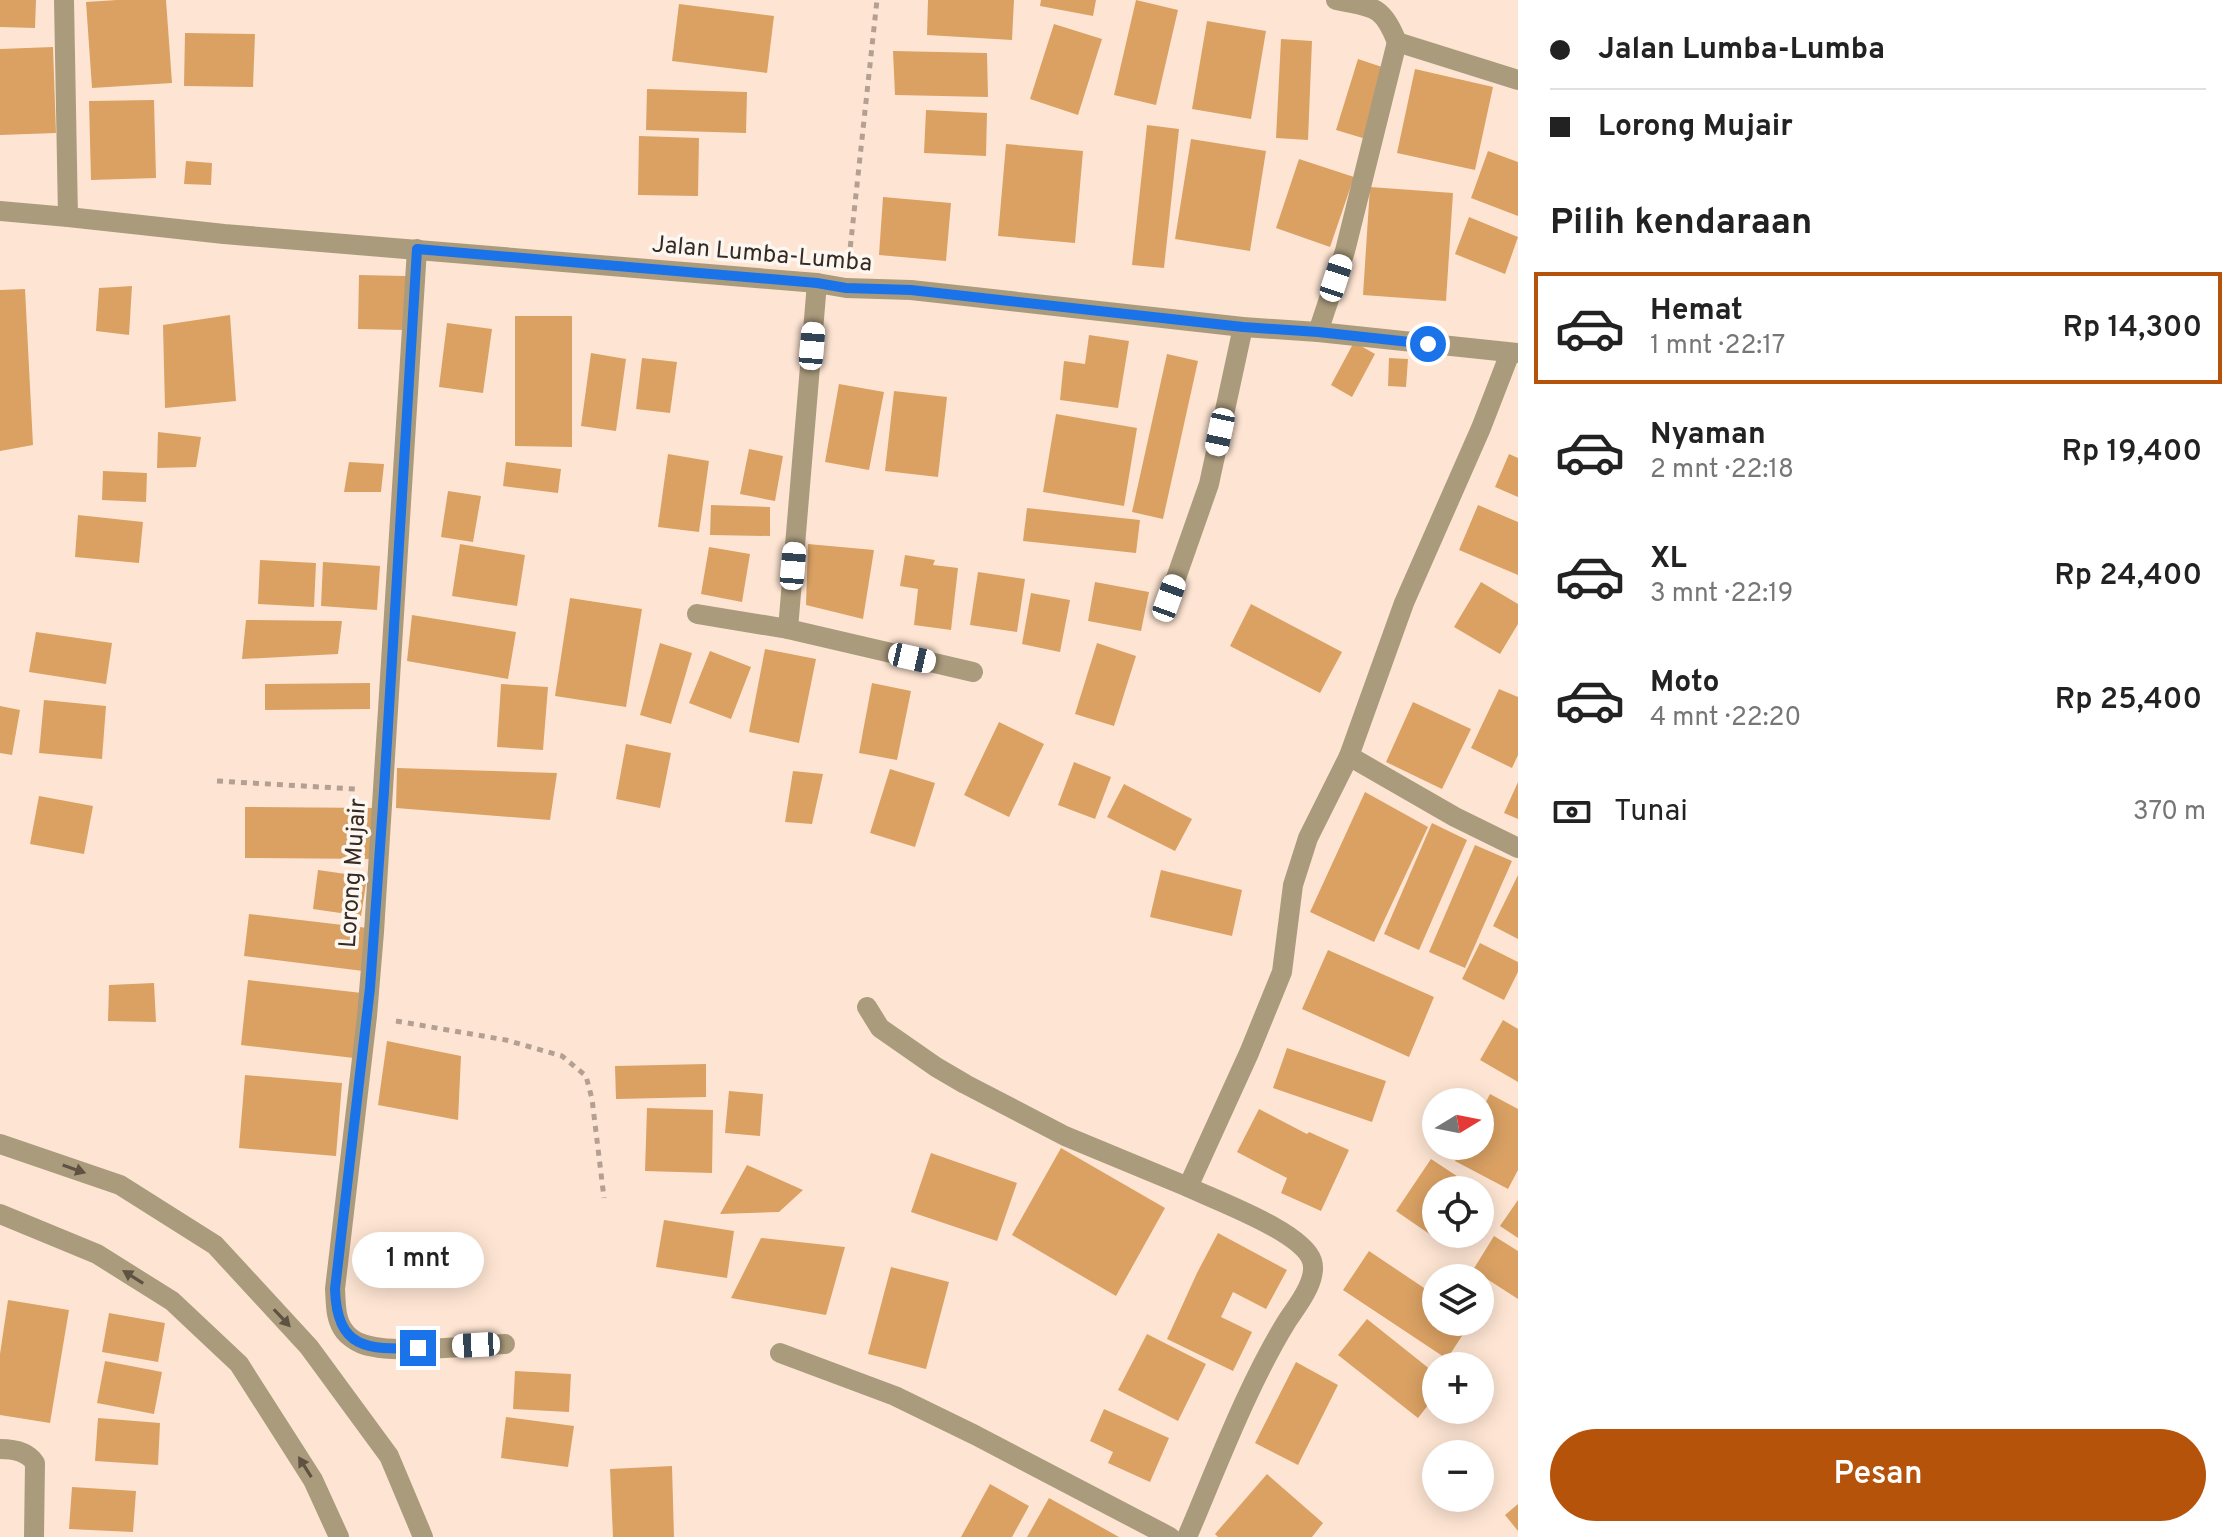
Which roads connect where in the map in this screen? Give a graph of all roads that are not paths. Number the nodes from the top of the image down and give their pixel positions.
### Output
1 (64, 0) edge
2 (1336, 0) edge
3 (1397, 42) junction
4 (1518, 80) edge
5 (0, 211) edge
6 (68, 217) junction
7 (417, 249) junction
8 (817, 283) junction
9 (1243, 327) junction
10 (1318, 332) junction
11 (1514, 353) edge
12 (1169, 598) dead end
13 (697, 614) dead end
14 (788, 629) junction
15 (973, 672) dead end
16 (1349, 756) junction
17 (1518, 848) edge
18 (867, 1007) dead end
19 (0, 1144) edge
20 (1188, 1187) junction
21 (0, 1214) edge
22 (505, 1344) dead end
23 (780, 1353) dead end
24 (0, 1449) edge
25 (34, 1537) edge
26 (339, 1537) edge
27 (423, 1537) edge
28 (1170, 1537) edge
29 (1187, 1537) edge

1 - 6 street
2 - 3 street
3 - 4 street
3 - 10 street
5 - 6 street, Jalan Lumba-Lumba
6 - 7 street, Jalan Lumba-Lumba
7 - 8 street, Jalan Lumba-Lumba
7 - 22 street, Lorong Mujair
8 - 9 street, Jalan Lumba-Lumba
8 - 14 street
9 - 10 street, Jalan Lumba-Lumba
9 - 12 street
10 - 11 street, Jalan Lumba-Lumba
11 - 16 street
13 - 14 street
14 - 15 street
16 - 17 street
16 - 20 street
18 - 20 street
19 -> 27 street
20 - 29 street
26 -> 21 street
23 - 28 street
24 - 25 street

